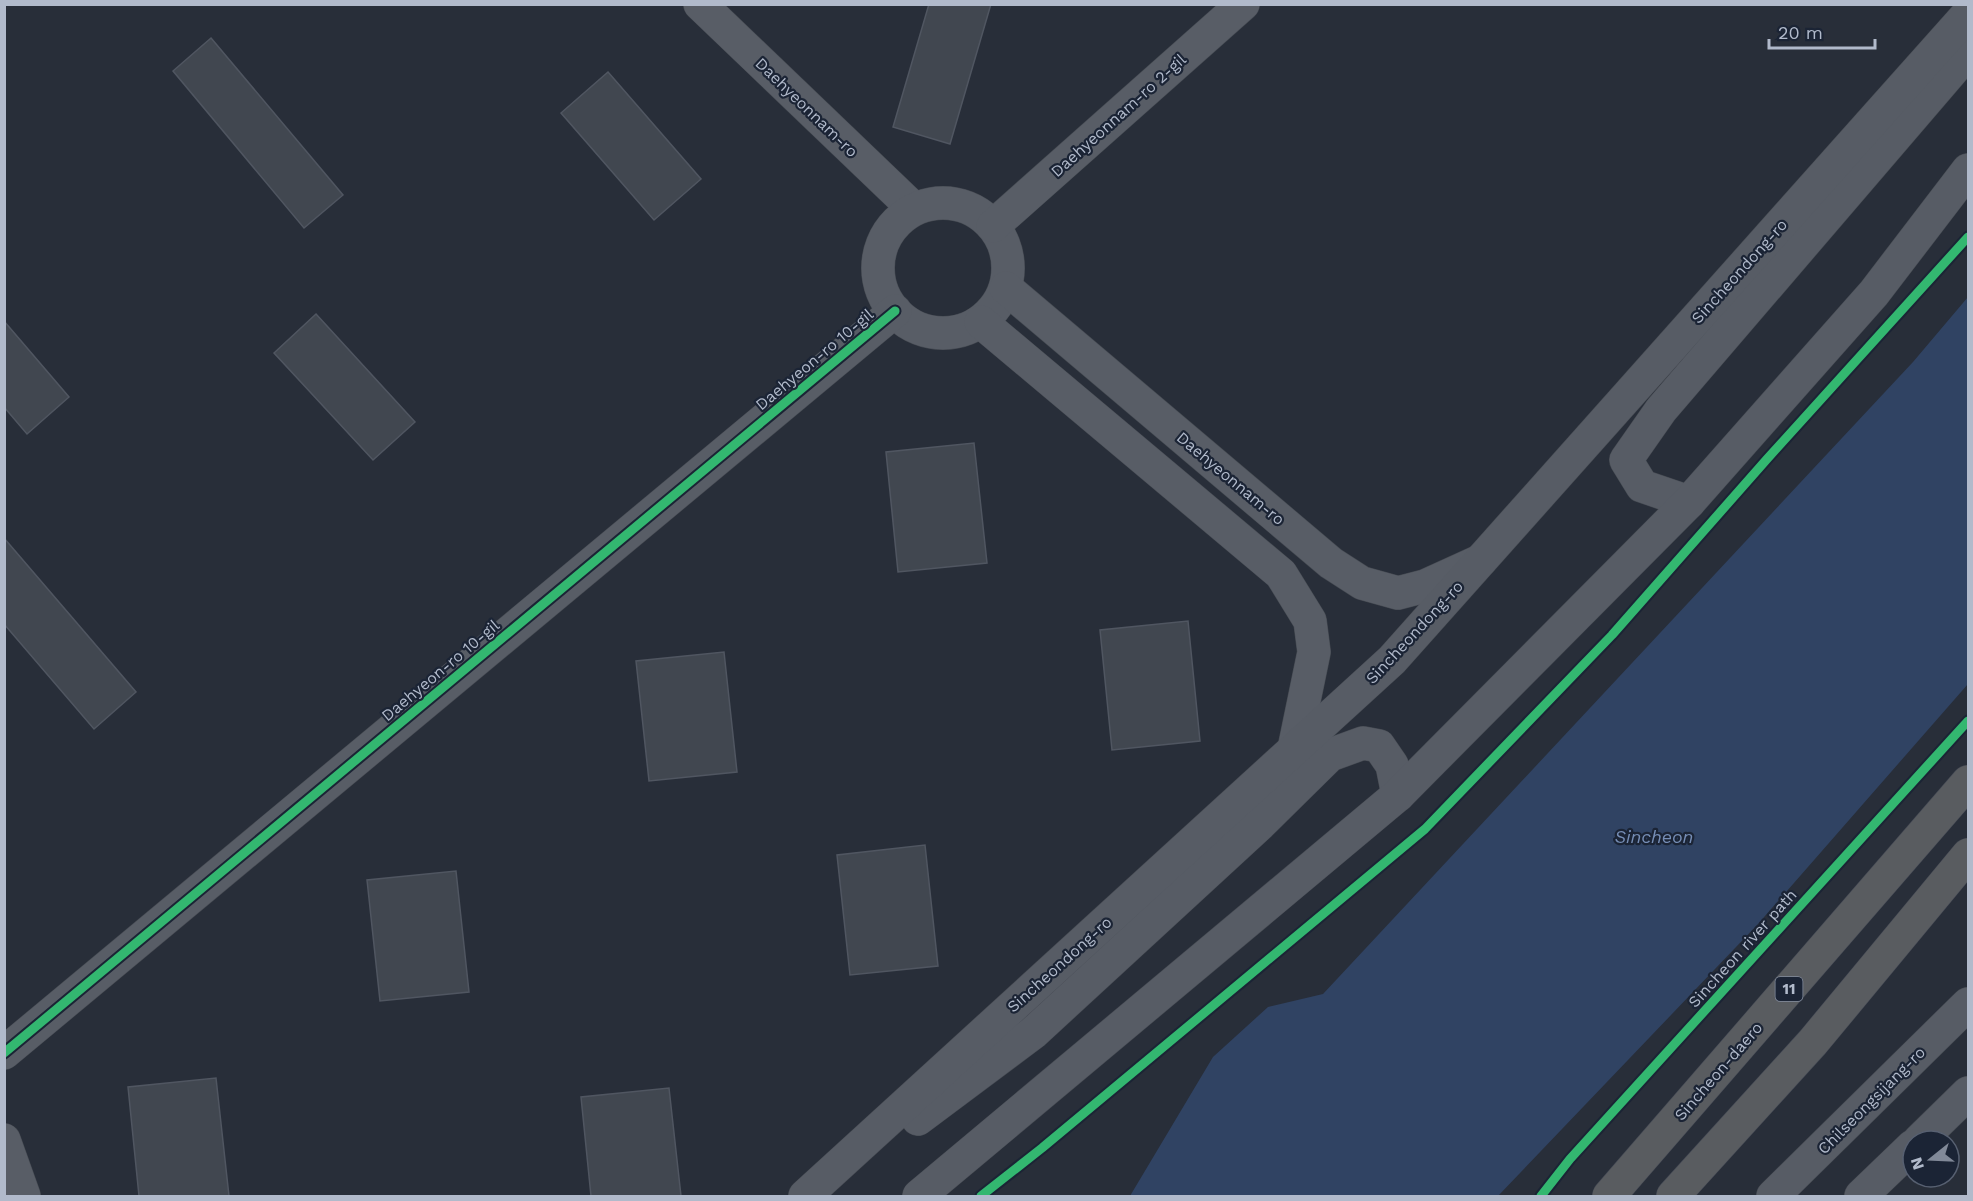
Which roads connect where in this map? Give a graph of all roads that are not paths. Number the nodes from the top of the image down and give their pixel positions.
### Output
1 (700, 4) edge
2 (1243, 4) edge
3 (1968, 14) edge
4 (1968, 52) edge
5 (1968, 170) edge
6 (914, 209) junction
7 (993, 226) junction
8 (1006, 288) junction
9 (895, 311) junction
10 (981, 322) junction
11 (1689, 502) junction
12 (1480, 561) junction
13 (1294, 749) junction
14 (1968, 782) edge
15 (1398, 795) junction
16 (1968, 855) edge
17 (1968, 1004) edge
18 (4, 1053) edge
19 (1968, 1093) edge
20 (1931, 1129) edge
21 (4, 1140) edge
22 (1901, 1158) edge
23 (24, 1197) edge
24 (805, 1197) edge
25 (813, 1197) edge
26 (919, 1197) edge
27 (1609, 1197) edge
28 (1673, 1197) edge
29 (1773, 1197) edge
30 (1861, 1197) edge

1 - 6 street, Daehyeonnam-ro
2 - 7 street, Daehyeonnam-ro 2-gil
3 - 12 main road, Sincheondong-ro
4 - 11 main road
5 - 11 main road
6 - 7 street
6 - 9 street
7 - 8 street
8 - 10 street
8 - 12 street, Daehyeonnam-ro
9 - 10 street
9 - 18 street, Daehyeon-ro 10-gil
10 - 13 street
11 - 15 main road
12 - 13 main road, Sincheondong-ro
13 - 24 main road, Sincheondong-ro
14 - 27 highway, Sincheon-daero / 11
15 - 25 main road
15 - 26 main road
16 - 28 highway
17 - 29 main road, Chilseongsijang-ro
19 - 20 main road
21 - 23 street
22 - 30 main road

